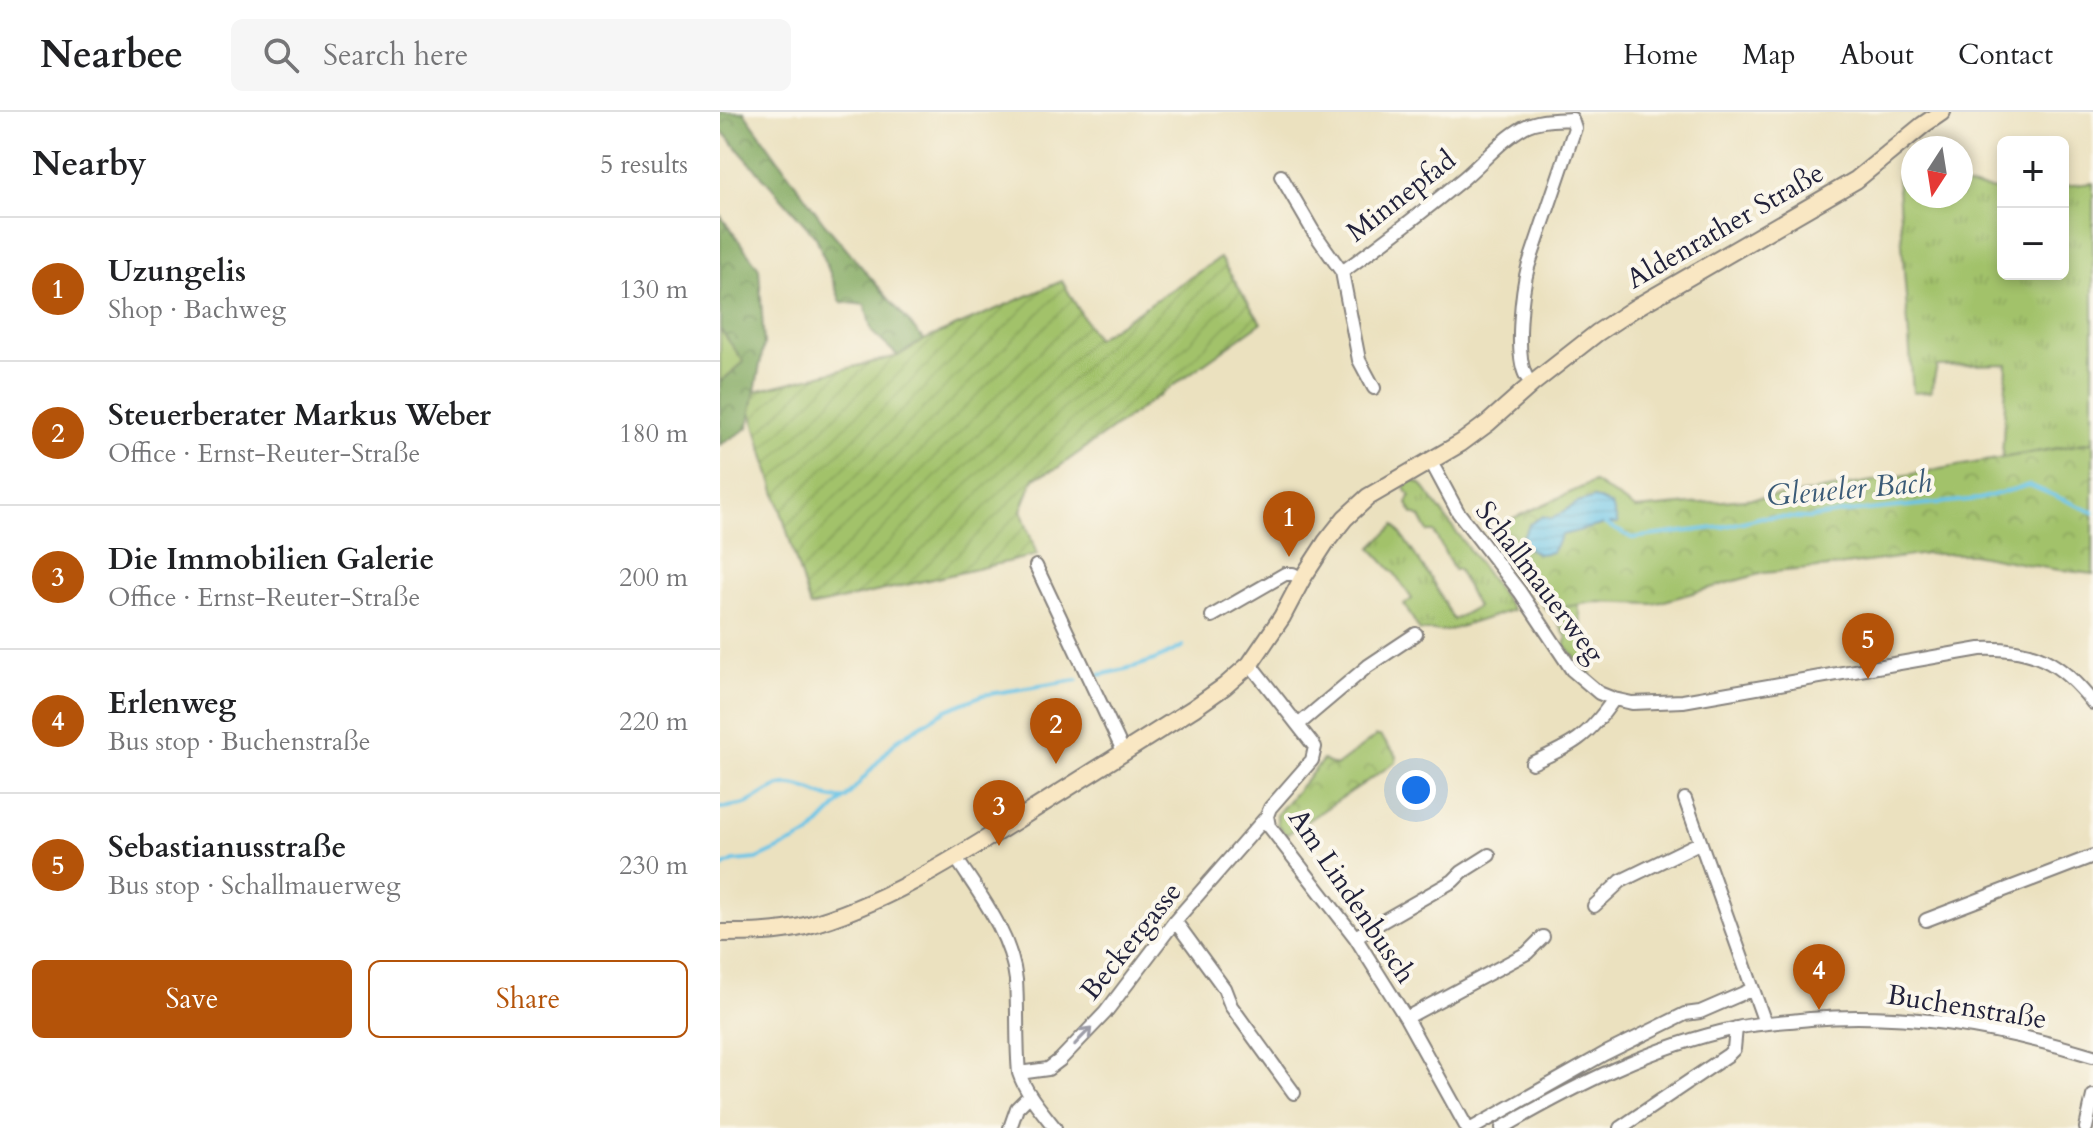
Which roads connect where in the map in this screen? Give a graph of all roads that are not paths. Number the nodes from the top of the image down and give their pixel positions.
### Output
1 (1942, 112) edge
2 (1281, 176) dead end
3 (1342, 272) junction
4 (1532, 384) junction
5 (1374, 388) dead end
6 (1430, 460) junction
7 (1036, 566) dead end
8 (1302, 579) junction
9 (1212, 616) dead end
10 (1416, 634) dead end
11 (1250, 664) junction
12 (1614, 699) junction
13 (2093, 703) edge
14 (1298, 725) junction
15 (1124, 753) junction
16 (1532, 763) dead end
17 (1685, 799) dead end
18 (1267, 816) junction
19 (1699, 843) junction
20 (1489, 855) dead end
21 (2093, 856) edge
22 (956, 858) junction
23 (1594, 906) dead end
24 (1926, 920) dead end
25 (1175, 921) junction
26 (720, 933) edge
27 (1355, 937) junction
28 (1543, 937) dead end
29 (1753, 989) junction
30 (1406, 1018) junction
31 (1765, 1023) junction
32 (1736, 1028) junction
33 (2093, 1056) edge
34 (1019, 1073) junction
35 (1294, 1093) dead end
36 (1030, 1095) junction
37 (2093, 1096) edge
38 (1010, 1128) edge
39 (1055, 1128) edge
40 (1467, 1128) edge
41 (1473, 1128) edge
42 (1502, 1128) edge
43 (1620, 1128) edge
44 (2086, 1128) edge

1 - 4 street, Aldenrather Straße
2 - 3 street, Minnepfad
3 - 4 street, Minnepfad
3 - 5 street, Minnepfad
4 - 6 street, Aldenrather Straße
6 - 8 street, Aldenrather Straße
6 - 12 street, Schallmauerweg
7 - 15 street
8 - 9 street
8 - 11 street, Aldenrather Straße
10 - 14 street
11 - 14 street, Am Lindenbusch
11 - 15 street, Aldenrather Straße
12 - 13 street, Schallmauerweg
12 - 16 street
14 - 18 street, Am Lindenbusch
15 - 22 street, Aldenrather Straße
17 - 19 street
18 - 25 street, Beckergasse
18 - 27 street, Am Lindenbusch
19 - 23 street
19 - 29 street
20 - 27 street
21 - 24 street
22 - 26 street, Aldenrather Straße
22 - 34 street
34 -> 25 street, Beckergasse
25 - 35 street
27 - 30 street, Am Lindenbusch
28 - 30 street
29 - 31 street
29 - 41 street
30 - 40 street, Am Lindenbusch
31 - 32 street, Buchenstraße
31 - 33 street, Buchenstraße
32 - 42 street, Buchenstraße
32 - 43 street
34 - 36 street
36 - 38 street
36 - 39 street
37 - 44 street

